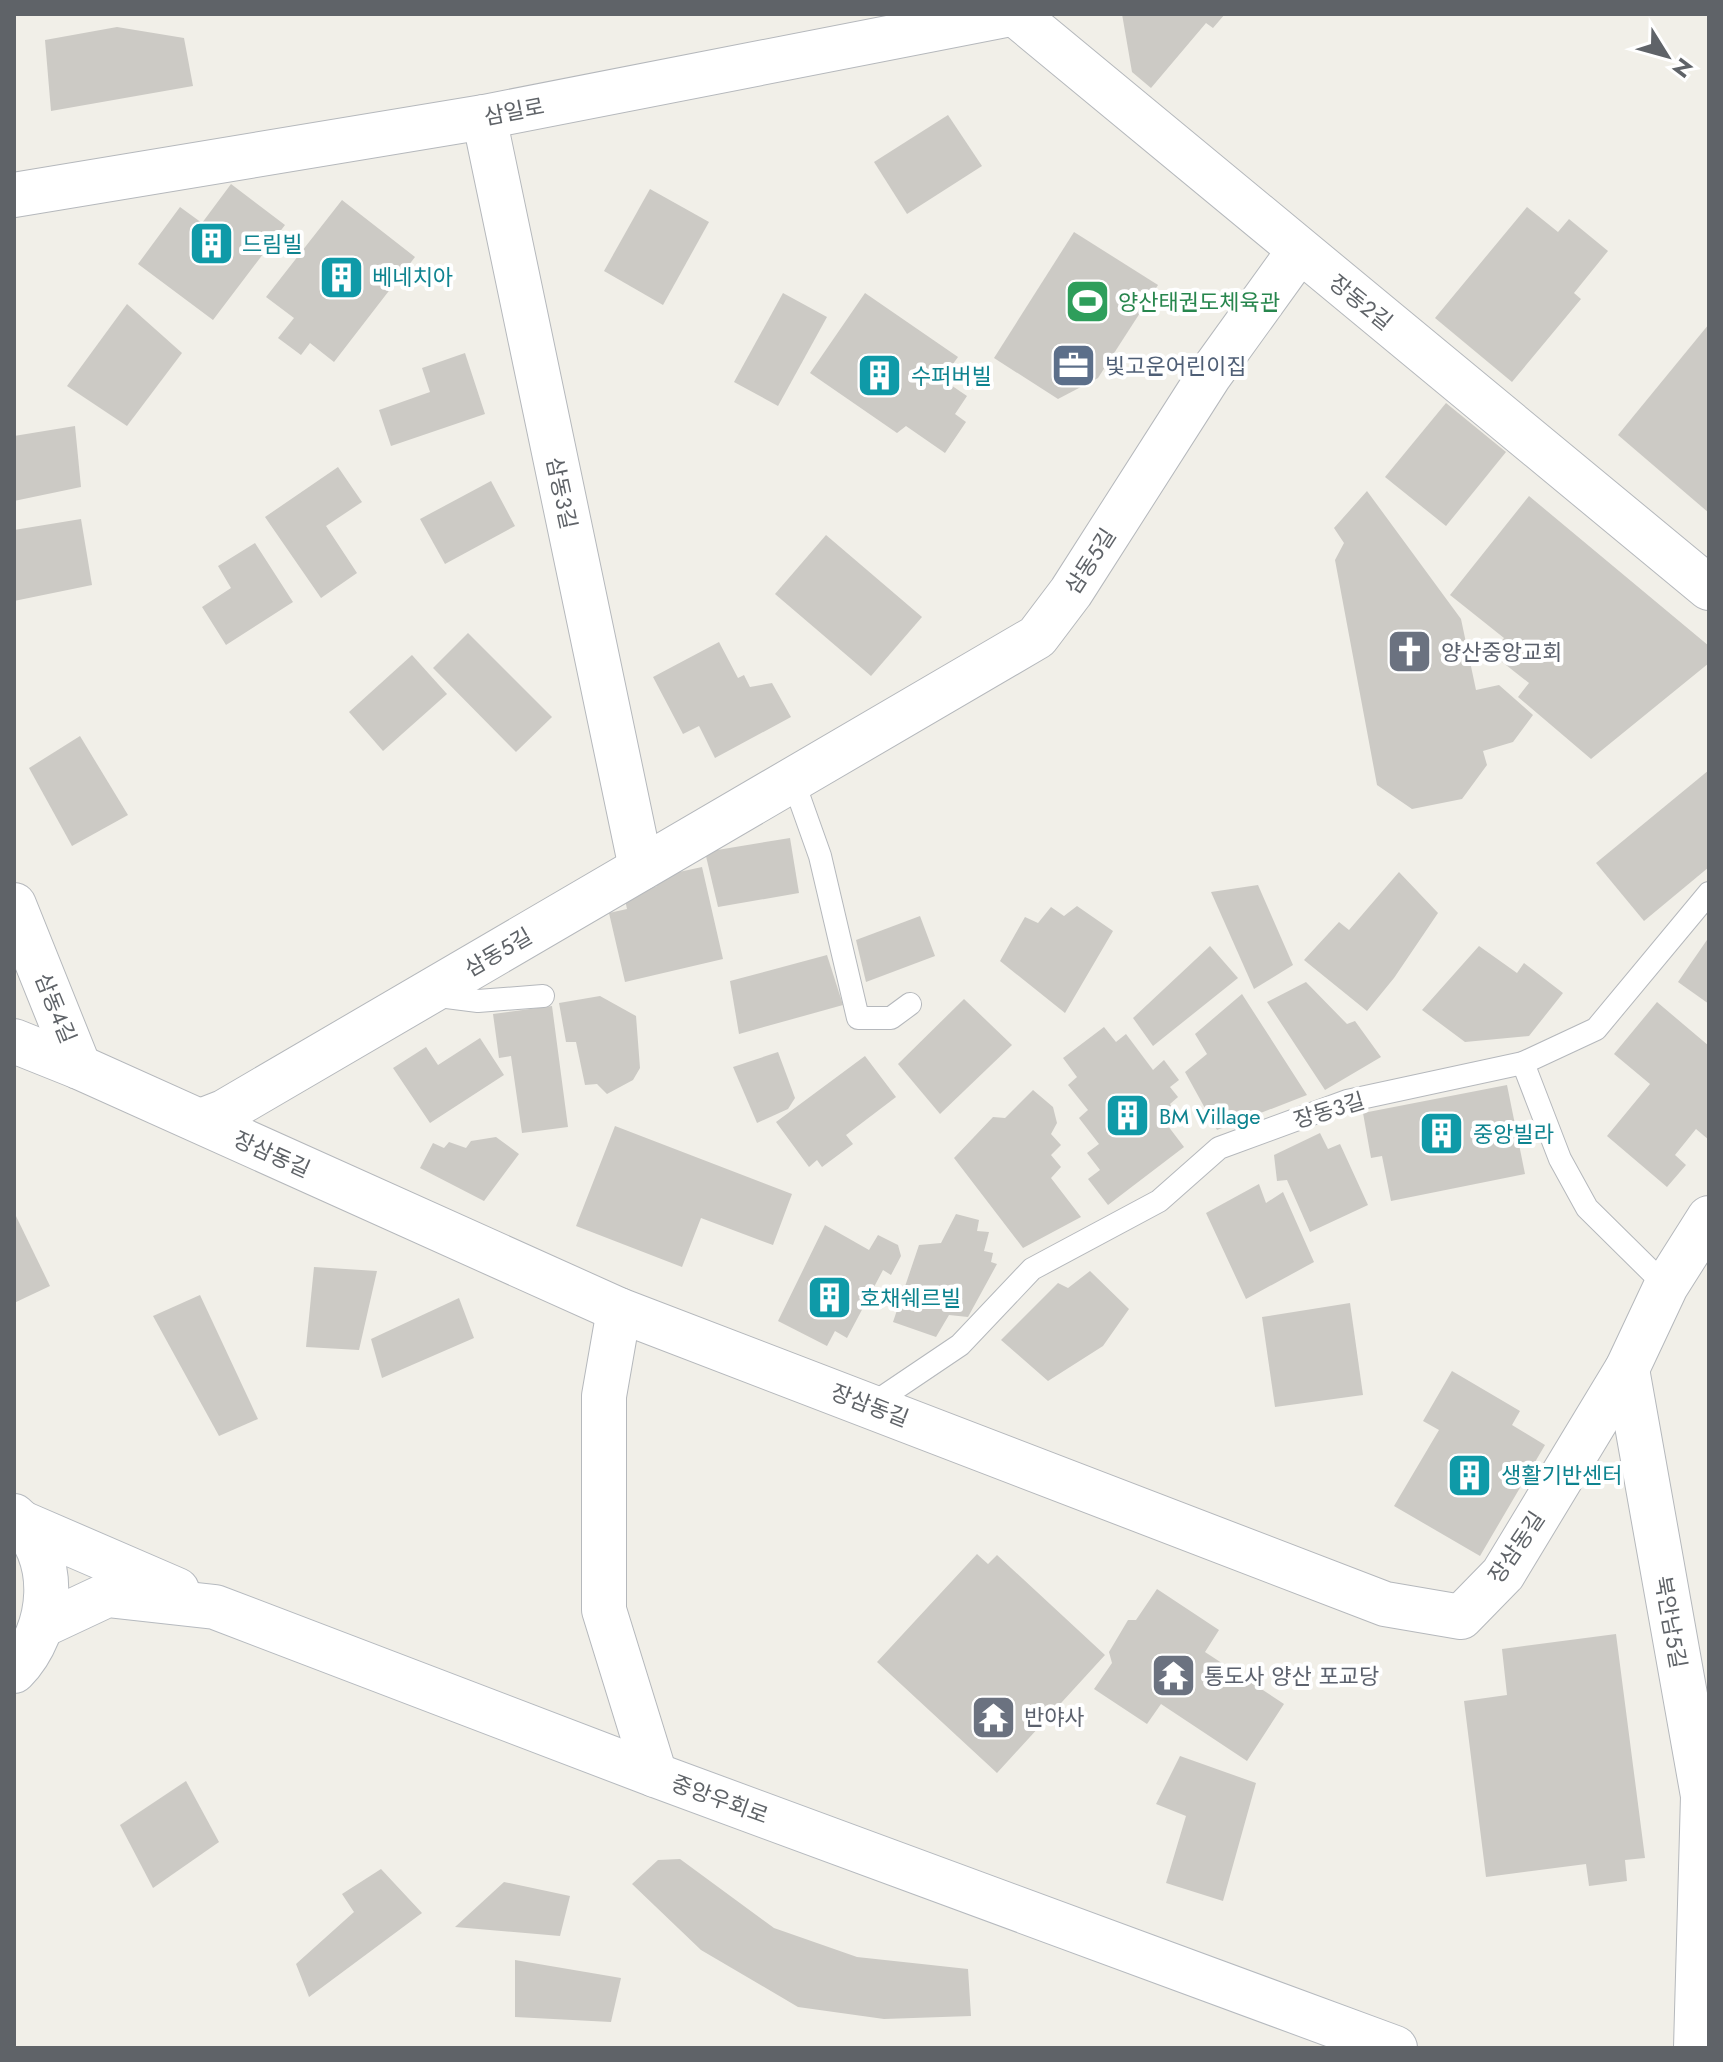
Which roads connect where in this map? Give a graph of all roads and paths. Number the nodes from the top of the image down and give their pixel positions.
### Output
1 (1013, 14) edge
2 (484, 117) junction
3 (14, 195) edge
4 (1299, 251) junction
5 (1709, 588) edge
6 (793, 780) junction
7 (641, 868) junction
8 (1709, 893) edge
9 (14, 905) edge
10 (426, 994) junction
11 (543, 996) dead end
12 (910, 1004) dead end
13 (14, 1041) edge
14 (1523, 1063) junction
15 (79, 1067) junction
16 (201, 1121) junction
17 (1709, 1218) edge
18 (1666, 1286) junction
19 (619, 1310) junction
20 (1627, 1369) junction
21 (871, 1405) junction
22 (18, 1519) edge
23 (215, 1607) junction
24 (43, 1625) junction
25 (14, 1671) edge
26 (655, 1775) junction
27 (1395, 2048) edge
28 (1696, 2048) edge

1 - 2 street, 삼일로
1 - 4 street, 장동2길
2 - 3 street, 삼일로
2 - 7 street, 삼동3길
4 - 5 street, 장동2길
4 - 6 street, 삼동5길
6 - 7 street, 삼동5길
6 - 12 lane
7 - 10 street, 삼동5길
8 - 14 lane, 장동3길
9 - 15 street, 삼동4길
10 - 11 lane
10 - 16 street, 삼동5길
13 - 15 street, 장삼동길
14 - 18 lane
14 - 21 lane, 장동3길
15 - 16 street, 장삼동길
16 - 19 street, 장삼동길
17 - 18 street
18 - 20 street
19 - 21 street, 장삼동길
19 - 26 street
20 - 21 street, 장삼동길
20 - 28 street, 북안남5길
22 - 23 street
22 - 24 street
23 - 24 street, 중앙우회로
23 - 26 street, 중앙우회로
24 - 25 street
26 - 27 street, 중앙우회로

